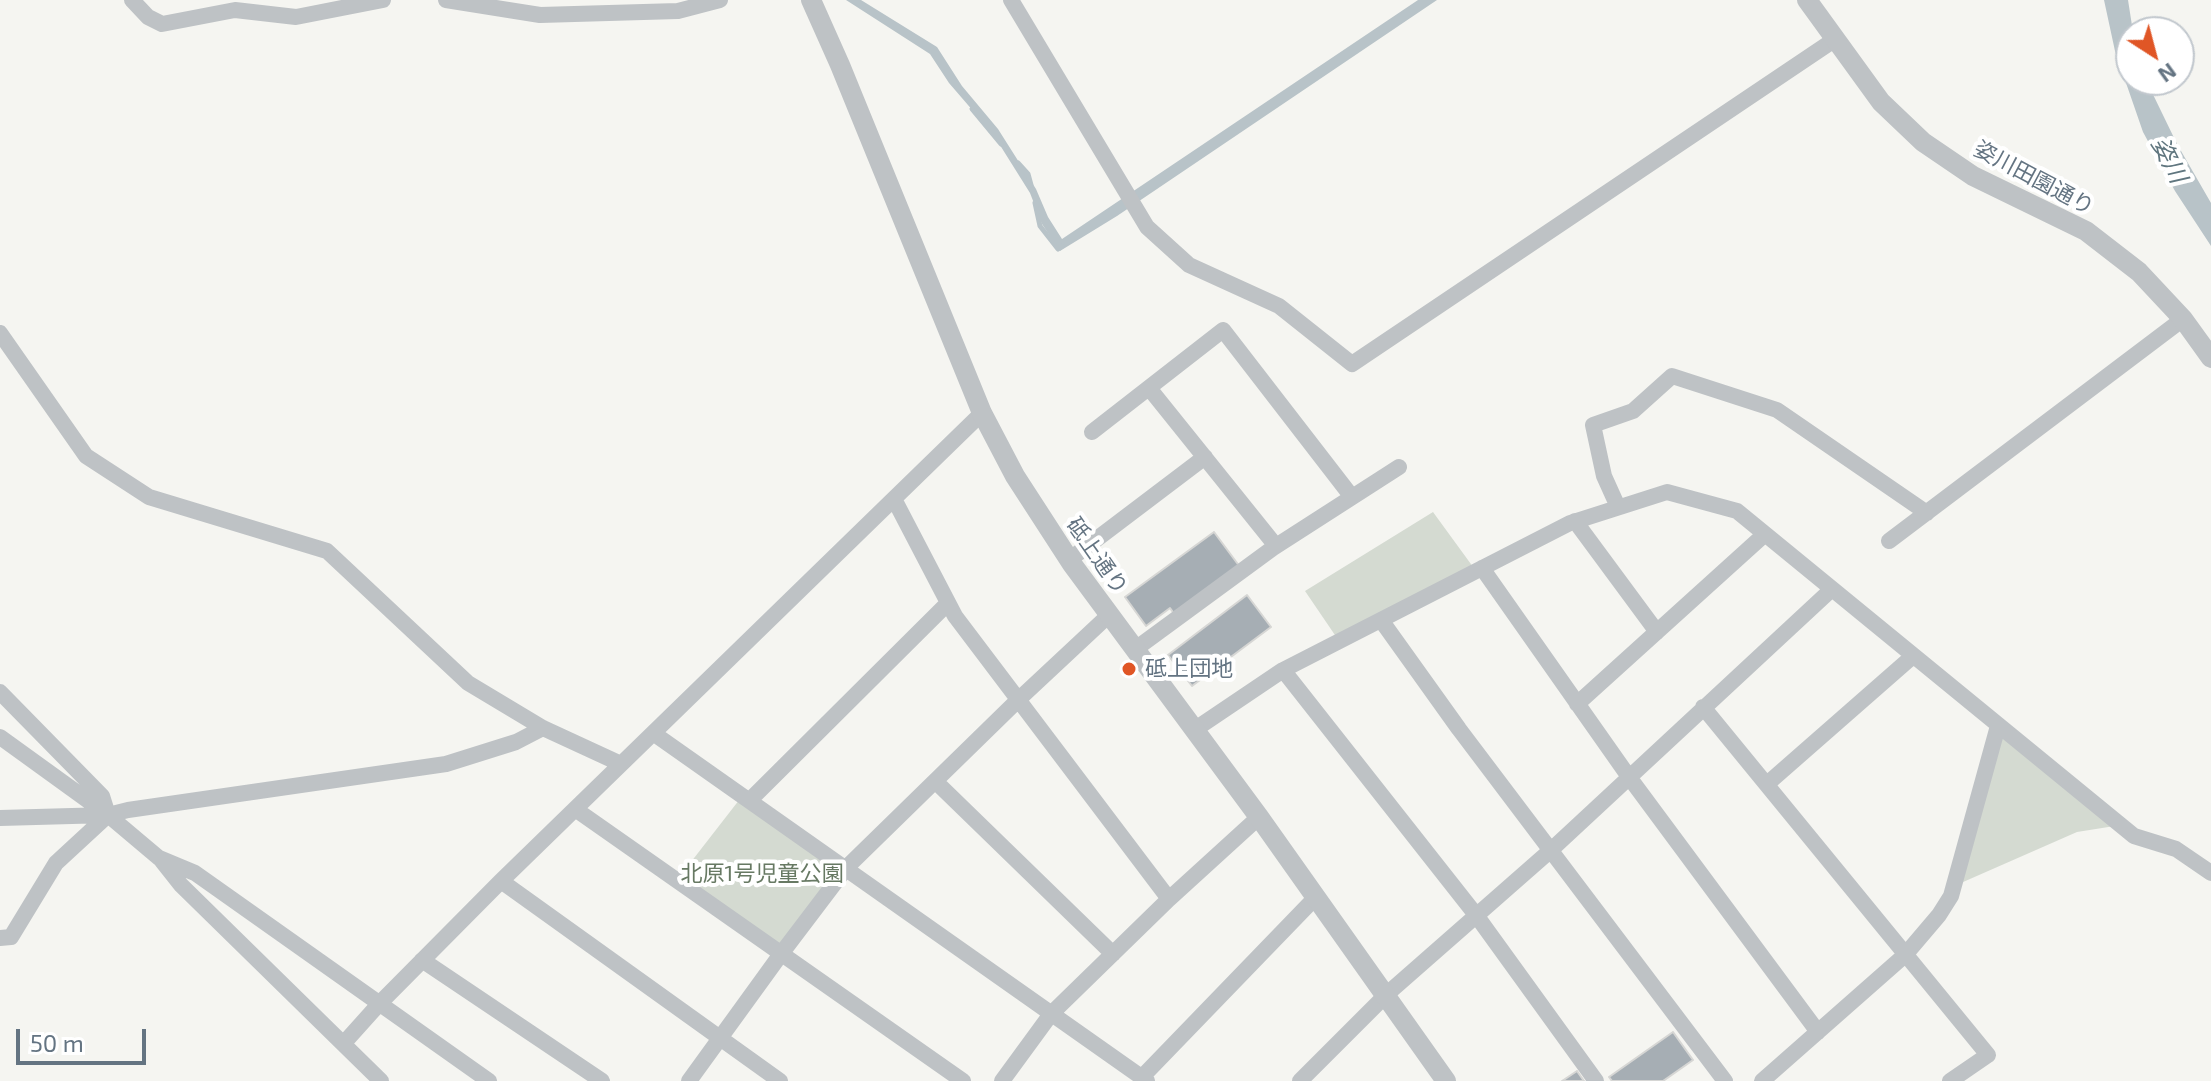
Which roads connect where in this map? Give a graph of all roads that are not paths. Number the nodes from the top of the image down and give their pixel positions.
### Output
1 (132, 0) edge
2 (383, 0) edge
3 (446, 0) edge
4 (720, 0) edge
5 (811, 0) edge
6 (1011, 0) edge
7 (1807, 0) edge
8 (1834, 40) junction
9 (2183, 319) junction
10 (0, 333) edge
11 (2211, 358) edge
12 (1149, 388) junction
13 (982, 413) junction
14 (1092, 432) dead end
15 (1205, 457) junction
16 (1399, 467) dead end
17 (1352, 497) junction
18 (894, 499) junction
19 (1618, 507) junction
20 (1927, 513) junction
21 (1575, 521) junction
22 (1765, 534) junction
23 (1889, 541) dead end
24 (1276, 546) junction
25 (1069, 560) junction
26 (1482, 568) junction
27 (1832, 589) junction
28 (948, 603) junction
29 (1109, 615) junction
30 (1381, 620) junction
31 (1657, 632) junction
32 (1134, 650) junction
33 (1913, 656) junction
34 (1283, 670) junction
35 (0, 692) edge
36 (1018, 700) junction
37 (1577, 704) junction
38 (1703, 707) junction
39 (1998, 726) junction
40 (543, 728) junction
41 (1194, 730) junction
42 (653, 733) junction
43 (0, 737) edge
44 (621, 764) junction
45 (1629, 777) junction
46 (935, 781) junction
47 (1767, 784) junction
48 (750, 800) junction
49 (575, 809) junction
50 (108, 815) junction
51 (1259, 817) junction
52 (0, 818) edge
53 (1551, 850) junction
54 (159, 858) junction
55 (847, 867) junction
56 (2211, 873) edge
57 (501, 881) junction
58 (1316, 897) junction
59 (1169, 899) junction
60 (1476, 915) junction
61 (0, 938) edge
62 (781, 954) junction
63 (1113, 954) junction
64 (1905, 955) junction
65 (422, 960) junction
66 (1387, 994) junction
67 (379, 1004) junction
68 (1051, 1014) junction
69 (1818, 1032) junction
70 (720, 1039) junction
71 (344, 1043) junction
72 (1144, 1079) edge
73 (381, 1081) edge
74 (489, 1081) edge
75 (602, 1081) edge
76 (689, 1081) edge
77 (780, 1081) edge
78 (963, 1081) edge
79 (1002, 1081) edge
80 (1300, 1081) edge
81 (1446, 1081) edge
82 (1596, 1081) edge
83 (1725, 1081) edge
84 (1762, 1081) edge
85 (1950, 1081) edge

1 - 2 street
3 - 4 street
5 - 13 street, 砥上通り
6 - 8 street
7 - 8 street, 姿川田園通り
8 - 9 street, 姿川田園通り
9 - 11 street, 姿川田園通り
9 - 20 street
10 - 40 street
12 - 14 street
12 - 15 street
12 - 17 street
13 - 18 street
13 - 25 street, 砥上通り
15 - 24 street
15 - 25 street
16 - 17 street
17 - 24 street
18 - 28 street
18 - 42 street
19 - 20 street
19 - 21 street
19 - 22 street
20 - 23 street
21 - 26 street
21 - 31 street
22 - 27 street
22 - 31 street
24 - 32 street
25 - 29 street, 砥上通り
26 - 30 street
26 - 37 street
27 - 33 street
27 - 38 street
28 - 36 street
28 - 48 street
29 - 32 street, 砥上通り
29 - 36 street
30 - 34 street
30 - 53 street
31 - 37 street
32 - 41 street, 砥上通り
33 - 39 street
33 - 47 street
34 - 41 street
34 - 60 street
35 - 50 street
36 - 46 street
36 - 59 street
37 - 45 street
38 - 45 street
38 - 47 street
39 - 56 street
39 - 64 street
40 - 44 street
40 - 50 street
41 - 51 street, 砥上通り
42 - 44 street
42 - 48 street
43 - 50 street
44 - 49 street
45 - 53 street
45 - 69 street
46 - 55 street
46 - 63 street
47 - 64 street
48 - 55 street
49 - 57 street
49 - 62 street
50 - 52 street
50 - 54 street
50 - 61 street
51 - 58 street, 砥上通り
51 - 59 street
53 - 60 street
53 - 83 street
54 - 67 street
54 - 71 street
55 - 62 street
55 - 68 street
57 - 65 street
57 - 70 street
58 - 66 street, 砥上通り
58 - 72 street
59 - 63 street
60 - 66 street
60 - 82 street
62 - 70 street
62 - 78 street
63 - 68 street
64 - 69 street
64 - 85 street
65 - 67 street
65 - 75 street
66 - 80 street
66 - 81 street, 砥上通り
67 - 71 street
67 - 74 street
68 - 72 street
68 - 79 street
69 - 84 street
70 - 76 street
70 - 77 street
71 - 73 street

